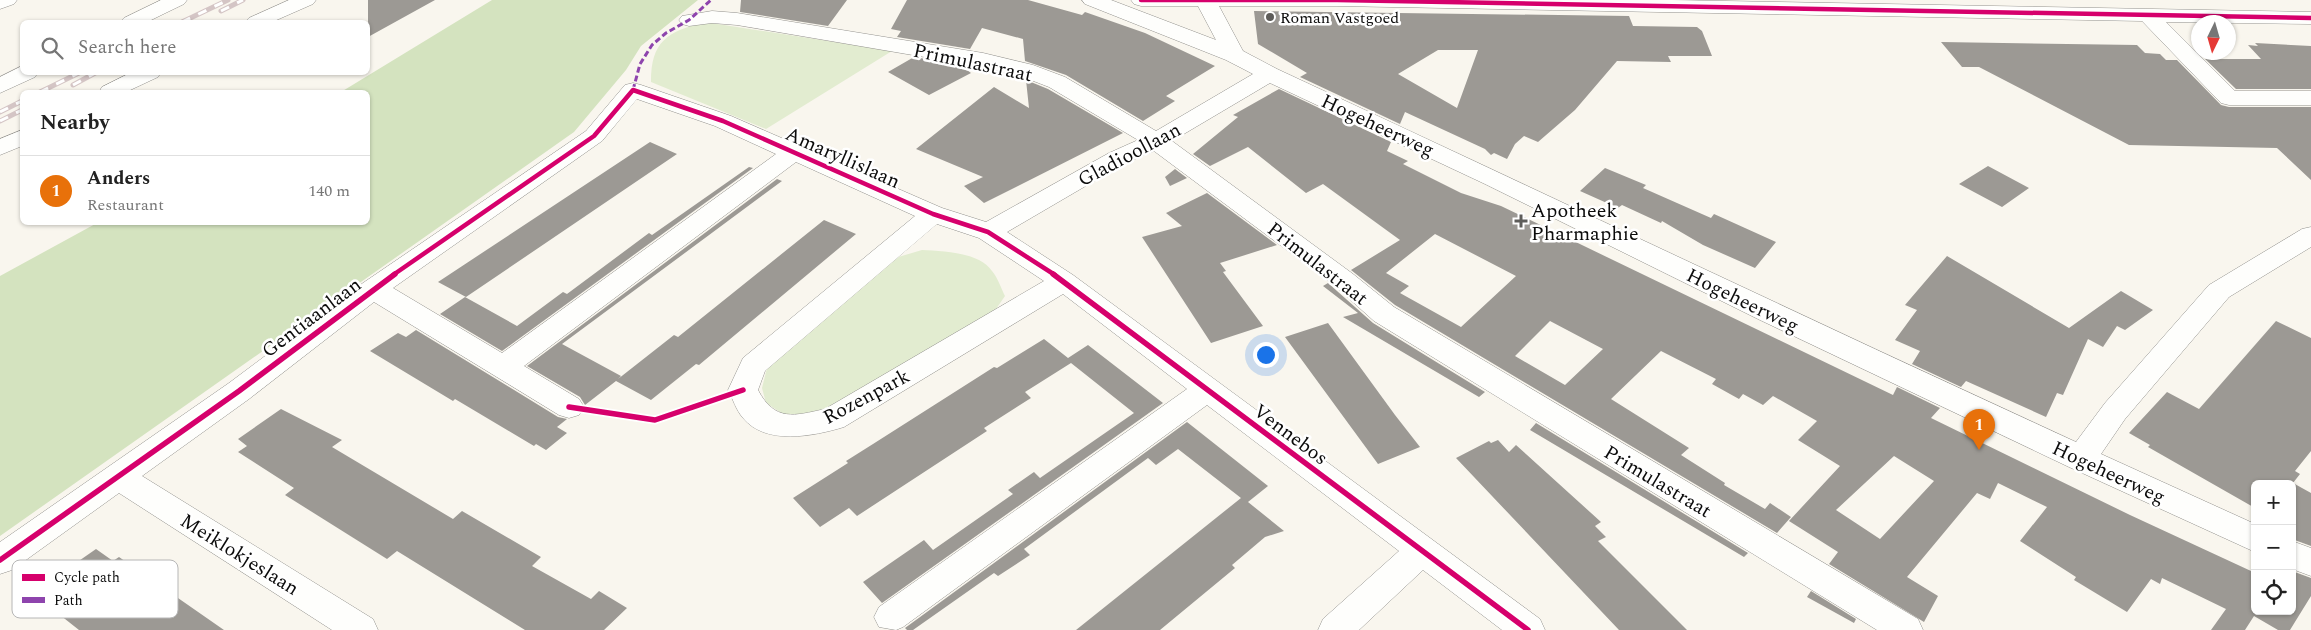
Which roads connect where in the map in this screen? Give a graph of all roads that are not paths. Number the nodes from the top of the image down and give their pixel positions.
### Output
1 (7, 0) edge
2 (177, 0) edge
3 (306, 0) edge
4 (1092, 0) edge
5 (1187, 0) edge
6 (1206, 0) edge
7 (0, 3) edge
8 (1138, 5) edge
9 (2147, 14) junction
10 (2311, 18) edge
11 (135, 20) edge
12 (261, 20) edge
13 (689, 20) dead end
14 (1218, 27) junction
15 (1187, 36) junction
16 (1234, 55) junction
17 (1269, 74) junction
18 (21, 75) edge
19 (144, 75) edge
20 (0, 86) edge
21 (114, 90) edge
22 (633, 90) joint
23 (2311, 98) edge
24 (20, 138) edge
25 (1156, 141) junction
26 (0, 148) edge
27 (794, 152) junction
28 (933, 214) junction
29 (988, 232) junction
30 (2311, 235) edge
31 (1036, 263) joint
32 (1064, 281) junction
33 (373, 288) junction
34 (503, 367) junction
35 (1208, 390) junction
36 (569, 407) dead end
37 (2080, 459) junction
38 (119, 478) junction
39 (2251, 537) edge
40 (1421, 551) junction
41 (2296, 556) edge
42 (0, 560) edge
43 (2311, 562) edge
44 (891, 617) dead end
45 (361, 630) edge
46 (1335, 630) edge
47 (1528, 630) edge
48 (1906, 630) edge

1 - 7 street
2 - 11 street
3 - 12 street
4 - 8 street, Hogeheerweg
5 - 6 street
5 - 8 street
6 - 9 street
6 - 14 street
8 - 15 street, Hogeheerweg
9 - 10 street
9 - 23 street
13 - 25 street, Primulastraat
14 - 15 street
14 - 16 street
15 - 16 street, Hogeheerweg
16 - 17 street, Hogeheerweg
17 - 25 street, Gladioollaan
17 - 37 street, Hogeheerweg
18 - 20 street
19 - 21 street
22 - 27 street, Amaryllislaan
22 - 33 street, Gentiaanlaan
24 - 26 street
25 - 29 street, Gladioollaan
25 - 48 street, Primulastraat
27 - 28 street, Amaryllislaan
27 - 34 street
28 - 29 street, Amaryllislaan
28 - 32 street, Rozenpark
29 - 31 street, Amaryllislaan
30 - 37 street
31 - 32 street, Vennebos
32 - 35 street, Vennebos
33 - 34 street, Gentiaanlaan
33 - 38 street, Gentiaanlaan
34 - 36 street, Gentiaanlaan
35 - 40 street, Vennebos
35 - 44 street
37 - 39 street, Hogeheerweg
38 - 42 street, Gentiaanlaan
38 - 45 street, Meiklokjeslaan
40 - 46 street
40 - 47 street, Vennebos
41 - 43 street

